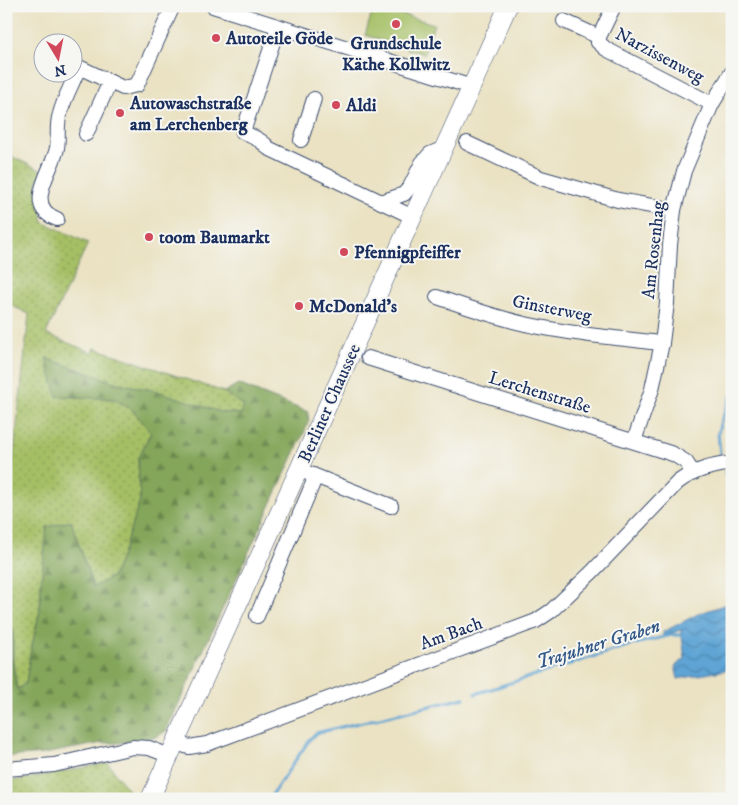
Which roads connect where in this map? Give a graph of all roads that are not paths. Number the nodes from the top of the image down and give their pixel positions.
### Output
1 (173, 6) edge
2 (213, 6) edge
3 (508, 6) edge
4 (614, 6) edge
5 (564, 21) dead end
6 (278, 27) junction
7 (599, 37) junction
8 (732, 72) edge
9 (110, 82) junction
10 (472, 87) junction
11 (314, 99) dead end
12 (712, 104) junction
13 (86, 134) dead end
14 (301, 140) dead end
15 (467, 143) dead end
16 (444, 148) junction
17 (381, 202) junction
18 (674, 210) junction
19 (413, 217) junction
20 (57, 219) dead end
21 (437, 298) dead end
22 (662, 343) junction
23 (368, 358) dead end
24 (634, 441) junction
25 (732, 463) edge
26 (693, 473) junction
27 (304, 475) junction
28 (391, 506) dead end
29 (257, 616) dead end
30 (173, 749) junction
31 (6, 769) edge
32 (150, 799) edge

1 - 9 street
2 - 6 street
3 - 10 main road, Berliner Chaussee
4 - 7 street, Narzissenweg
5 - 7 street
6 - 10 street
6 - 17 street
7 - 12 street, Narzissenweg
8 - 12 street, Am Rosenhag
9 - 13 street
9 - 20 street
10 - 16 main road, Berliner Chaussee
11 - 14 street
12 - 18 street, Am Rosenhag
15 - 18 street
16 - 17 street
16 - 19 main road, Berliner Chaussee
17 - 19 street
18 - 22 street, Am Rosenhag
19 - 27 main road, Berliner Chaussee
21 - 22 street, Ginsterweg
22 - 24 street, Am Rosenhag
23 - 24 street, Lerchenstraße
24 - 26 street, Lerchenstraße
25 - 26 street, Am Bach
26 - 30 street, Am Bach
27 - 28 street
27 - 29 street
27 - 30 main road, Berliner Chaussee
30 - 31 street, Am Bach
30 - 32 main road, Berliner Chaussee

